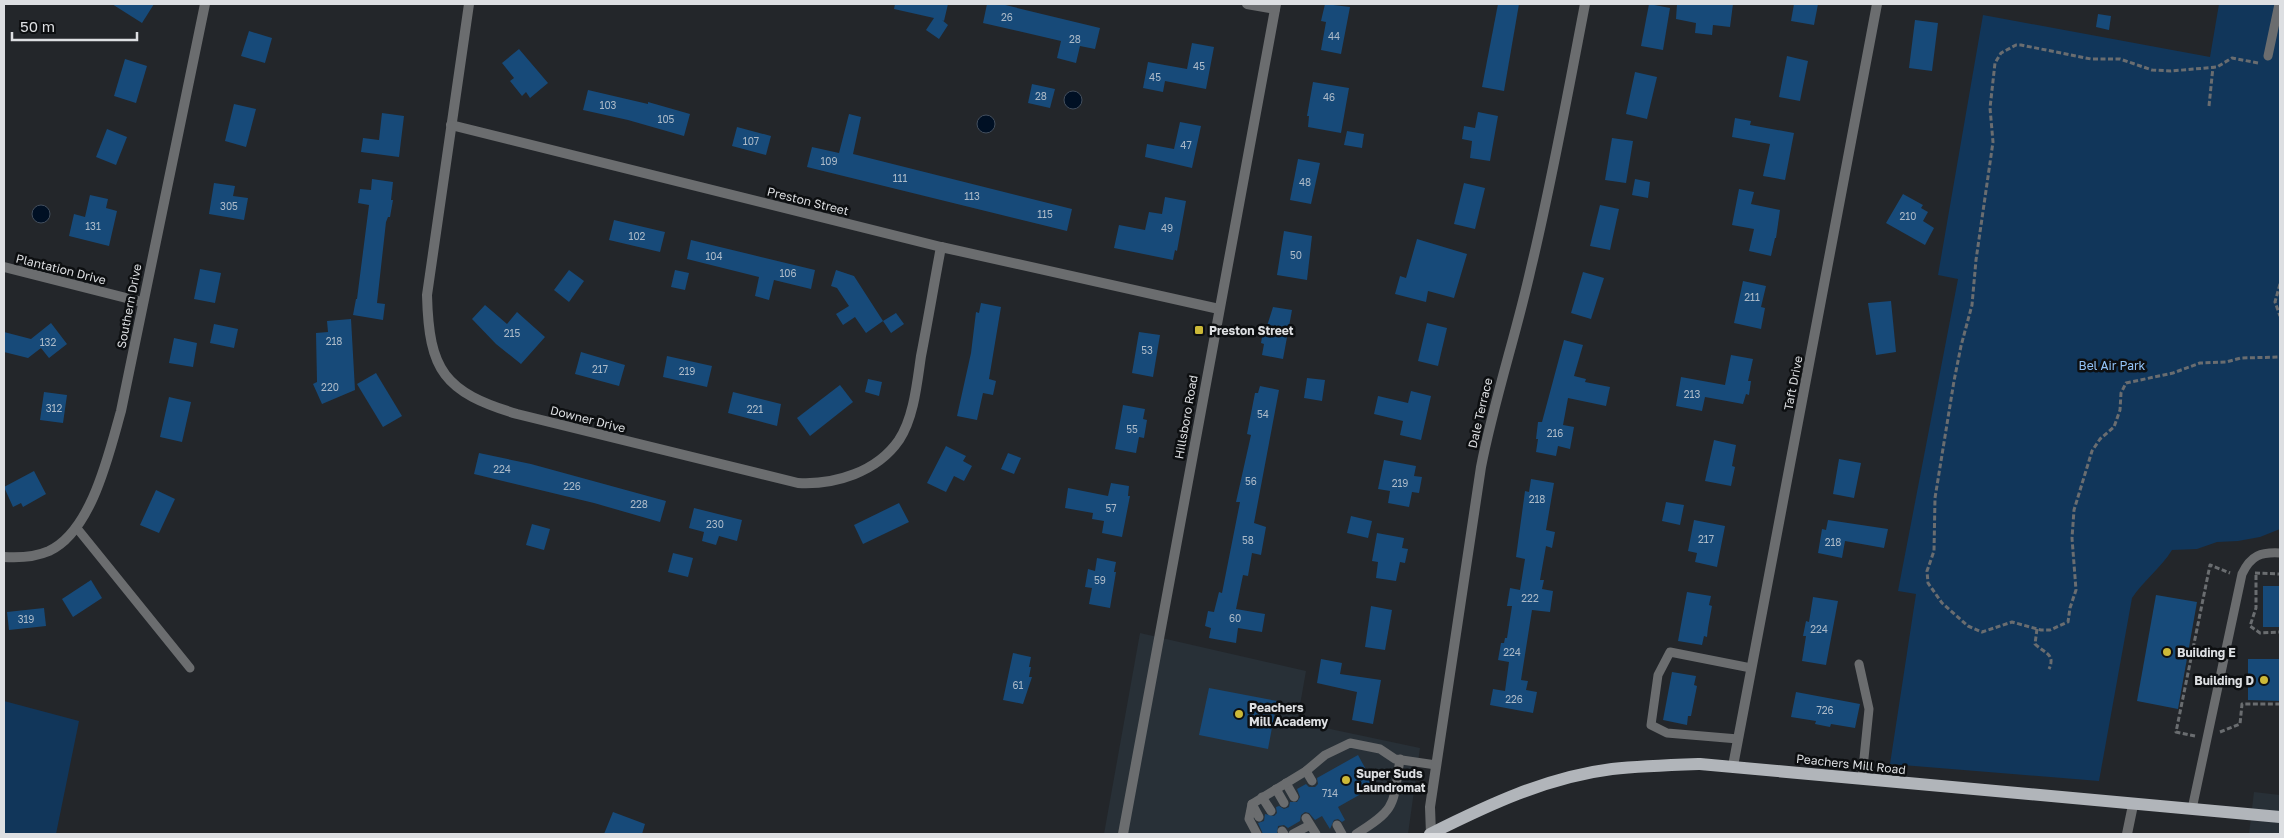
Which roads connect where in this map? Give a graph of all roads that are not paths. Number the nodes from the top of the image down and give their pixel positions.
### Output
1 (205, 4) edge
2 (469, 4) edge
3 (1247, 4) edge
4 (1585, 4) edge
5 (1877, 4) edge
6 (2278, 4) edge
7 (1276, 6) edge
8 (2268, 56) dead end
9 (451, 126) junction
10 (941, 247) junction
11 (4, 267) edge
12 (142, 302) junction
13 (1218, 309) junction
14 (76, 527) junction
15 (2280, 553) edge
16 (4, 557) edge
17 (1859, 664) dead end
18 (190, 668) dead end
19 (1752, 668) junction
20 (1738, 739) junction
21 (1400, 759) junction
22 (1436, 765) junction
23 (1733, 766) junction
24 (1306, 771) junction
25 (1862, 778) junction
26 (1312, 781) dead end
27 (1286, 783) junction
28 (1276, 789) junction
29 (1262, 797) junction
30 (1294, 797) dead end
31 (1284, 803) dead end
32 (1252, 804) junction
33 (2133, 805) junction
34 (2192, 810) junction
35 (1270, 811) dead end
36 (1259, 817) dead end
37 (2280, 817) edge
38 (1337, 825) dead end
39 (1296, 831) edge
40 (1123, 834) edge
41 (1257, 834) edge
42 (1316, 834) edge
43 (1342, 834) edge
44 (1356, 834) edge
45 (1431, 834) edge
46 (2127, 834) edge

1 - 12 street, Southern Drive
2 - 9 street, Downer Drive
3 - 7 street
4 - 22 street, Dale Terrace
5 - 19 street, Taft Drive
6 - 8 lane
7 - 13 street, Hillsboro Road
9 - 10 street, Preston Street
9 - 10 street, Downer Drive
10 - 13 street, Preston Street
11 - 12 street, Plantation Drive
12 - 14 street, Southern Drive
13 - 40 street, Hillsboro Road
14 - 16 street, Southern Drive
14 - 18 lane
15 - 34 lane
17 - 25 lane
19 - 20 street, Taft Drive
19 - 20 lane
20 - 23 street, Taft Drive
21 - 22 lane
21 - 24 lane
21 - 44 lane
22 - 45 street, Dale Terrace
23 - 25 main road, Peachers Mill Road
23 - 45 main road, Peachers Mill Road
24 - 26 lane
24 - 27 lane
25 - 33 main road, Peachers Mill Road
27 - 28 lane
27 - 30 lane
28 - 29 lane
28 - 31 lane
29 - 32 lane
29 - 35 lane
32 - 36 lane
32 - 41 lane
33 - 34 main road, Peachers Mill Road
33 - 46 street
34 - 37 main road, Peachers Mill Road
38 - 43 lane
39 - 42 lane

